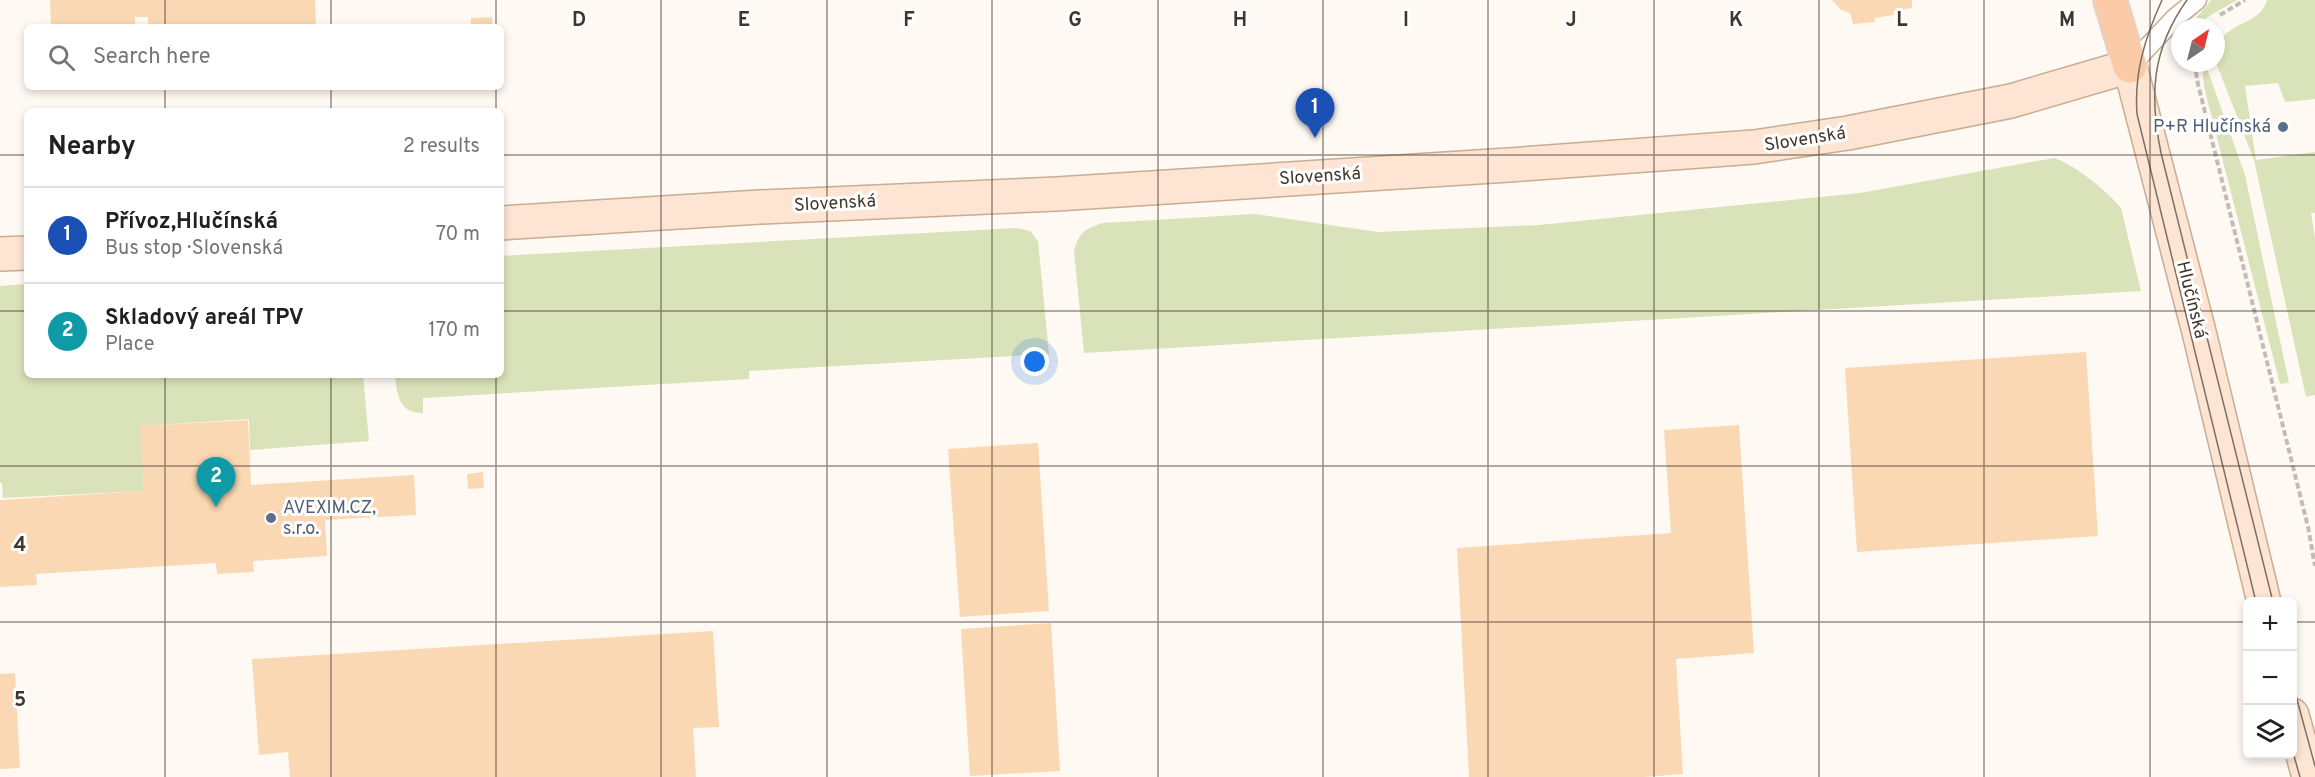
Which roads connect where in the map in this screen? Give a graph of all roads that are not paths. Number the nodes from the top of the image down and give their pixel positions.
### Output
1 (2110, 0) edge
2 (2197, 0) edge
3 (2130, 66) junction
4 (504, 223) edge
5 (24, 253) edge
6 (0, 254) edge
7 (2263, 597) edge
8 (2297, 733) edge
9 (2309, 777) edge

1 - 3 main road, Hlučínská
2 - 3 lane
3 - 4 street, Slovenská
3 - 7 street, Hlučínská
5 - 6 street
8 - 9 street

